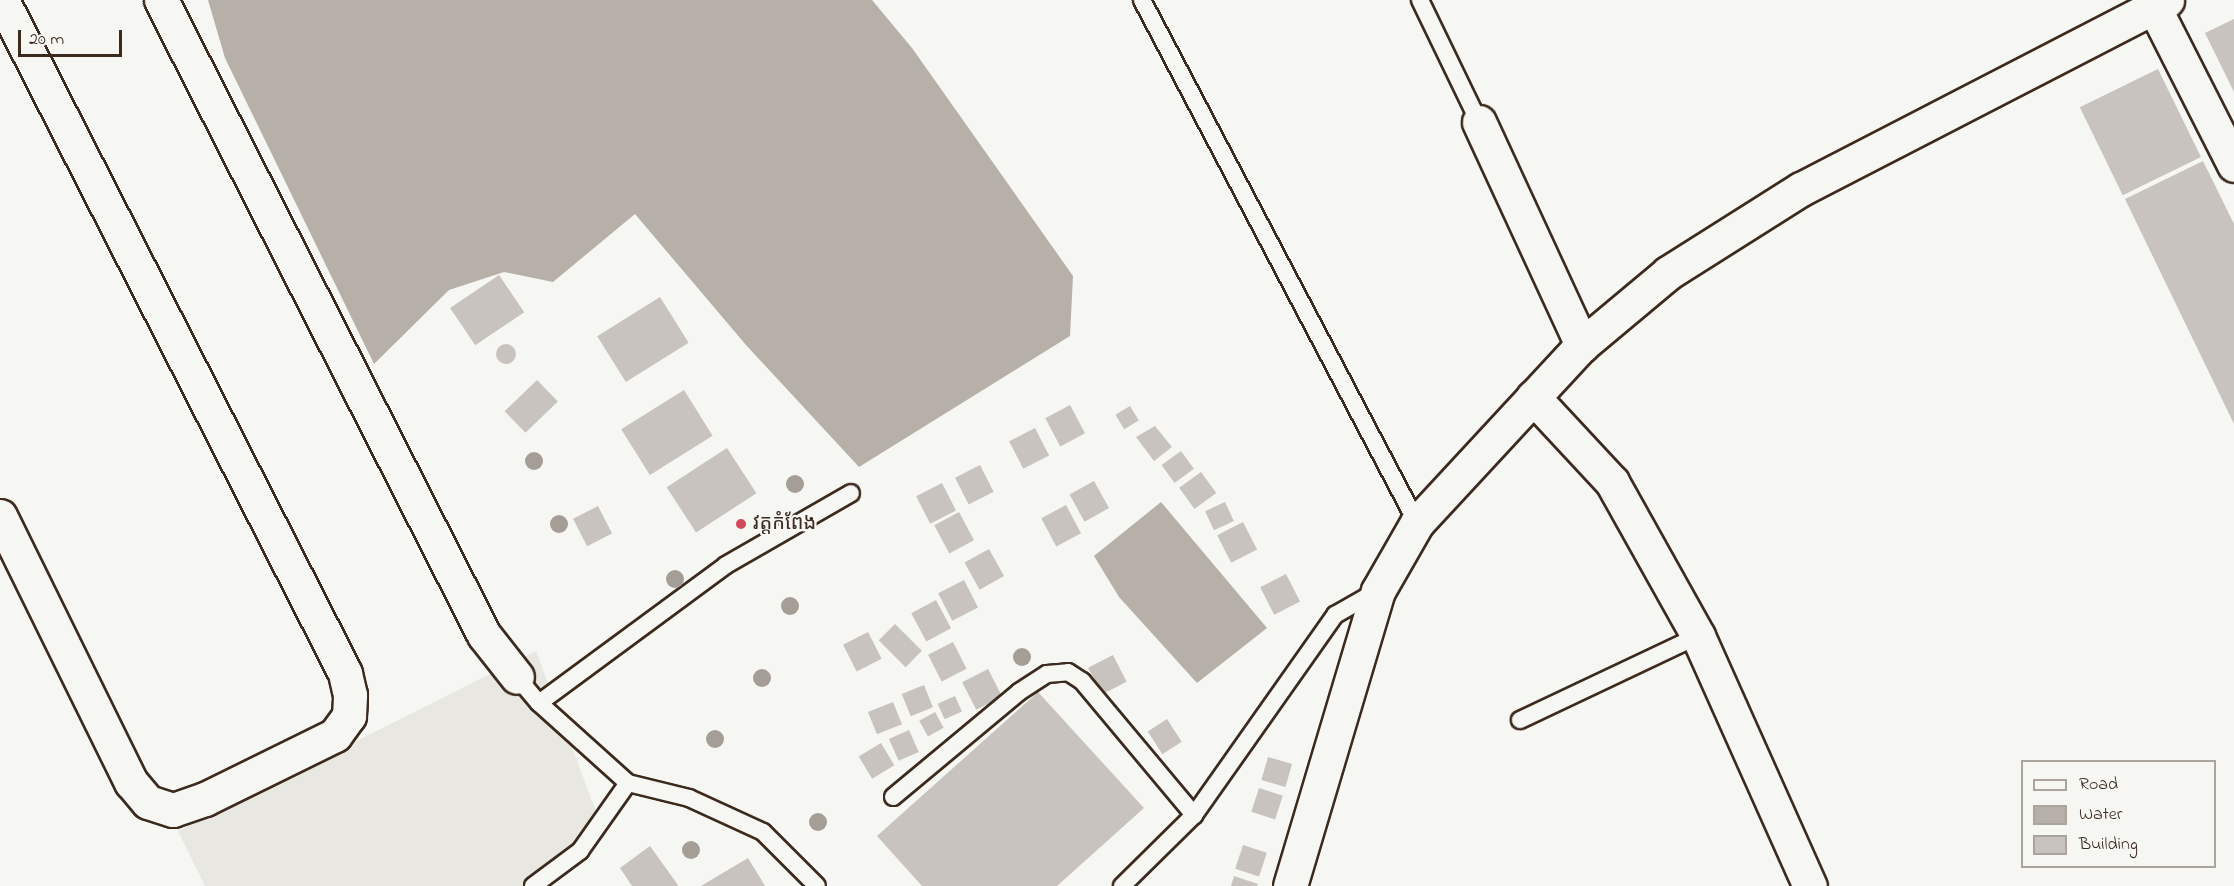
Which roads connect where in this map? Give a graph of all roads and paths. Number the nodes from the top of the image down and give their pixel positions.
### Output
1 (2, 0) edge
2 (161, 0) edge
3 (1142, 0) edge
4 (1420, 0) edge
5 (2161, 4) edge
6 (1479, 122) joint
7 (2234, 165) edge
8 (1582, 345) junction
9 (1533, 397) junction
10 (851, 493) dead end
11 (0, 516) edge
12 (1417, 523) junction
13 (1378, 591) junction
14 (1698, 636) junction
15 (517, 677) joint
16 (539, 703) junction
17 (1520, 720) dead end
18 (628, 783) junction
19 (893, 797) dead end
20 (1194, 815) junction
21 (533, 886) edge
22 (817, 886) edge
23 (1122, 886) edge
24 (1290, 886) edge
25 (1810, 886) edge

1 - 11 street
2 - 15 street
3 - 12 lane
4 - 6 lane
5 - 7 street
5 - 8 street
6 - 8 street
8 - 9 street
9 - 12 street
9 - 14 street
10 - 16 lane
12 - 13 street
13 - 20 lane
13 - 24 street
14 - 17 lane
14 - 25 street
15 - 16 lane
16 - 18 lane
18 - 21 lane
18 - 22 lane
19 - 20 lane
20 - 23 lane

